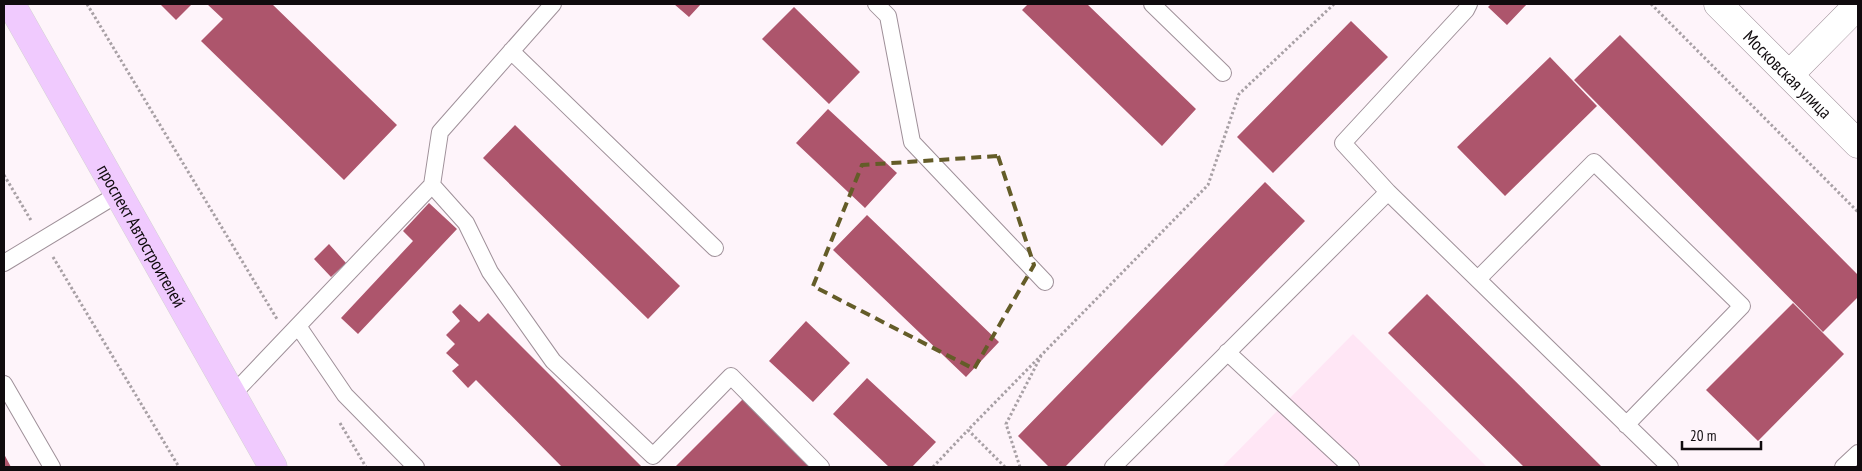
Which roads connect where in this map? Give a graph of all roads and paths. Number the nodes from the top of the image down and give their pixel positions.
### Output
1 (11, 4) edge
2 (87, 4) edge
3 (553, 4) edge
4 (876, 4) edge
5 (1152, 4) edge
6 (1334, 4) edge
7 (1469, 4) edge
8 (1651, 4) edge
9 (1718, 4) edge
10 (1858, 5) edge
11 (512, 51) junction
12 (1223, 73) dead end
13 (1789, 75) junction
14 (1858, 144) edge
15 (4, 175) edge
16 (432, 185) junction
17 (1388, 192) junction
18 (118, 194) junction
19 (1858, 212) edge
20 (42, 239) junction
21 (715, 248) dead end
22 (4, 263) edge
23 (1478, 279) junction
24 (1044, 282) dead end
25 (293, 331) junction
26 (1227, 352) junction
27 (1042, 353) junction
28 (4, 384) edge
29 (232, 395) junction
30 (337, 418) dead end
31 (1626, 425) junction
32 (968, 430) junction
33 (1858, 453) edge
34 (52, 467) edge
35 (180, 467) edge
36 (273, 467) edge
37 (366, 467) edge
38 (416, 467) edge
39 (821, 467) edge
40 (933, 467) edge
41 (1005, 467) edge
42 (1020, 467) edge
43 (1112, 467) edge
44 (1350, 467) edge
45 (1670, 467) edge
46 (1843, 467) edge

1 - 18 highway, проспект Автостроителей
2 - 25 path
3 - 11 lane
4 - 24 lane
5 - 12 lane
6 - 27 path
7 - 17 lane
8 - 19 path
9 - 13 street, Московская улица
10 - 13 street
11 - 16 lane
11 - 21 lane
13 - 14 street, Московская улица
15 - 20 path
16 - 25 lane
16 - 39 lane
17 - 23 lane
17 - 26 lane
18 - 20 lane
18 - 29 highway, проспект Автостроителей
20 - 22 lane
20 - 35 path
23 - 31 lane
23 - 31 lane
25 - 29 lane
25 - 38 lane
26 - 43 lane
26 - 44 lane
27 - 32 path
27 - 42 path
28 - 34 lane
29 - 36 highway, проспект Автостроителей
30 - 37 path
31 - 45 lane
32 - 40 path
32 - 41 path
33 - 46 lane

